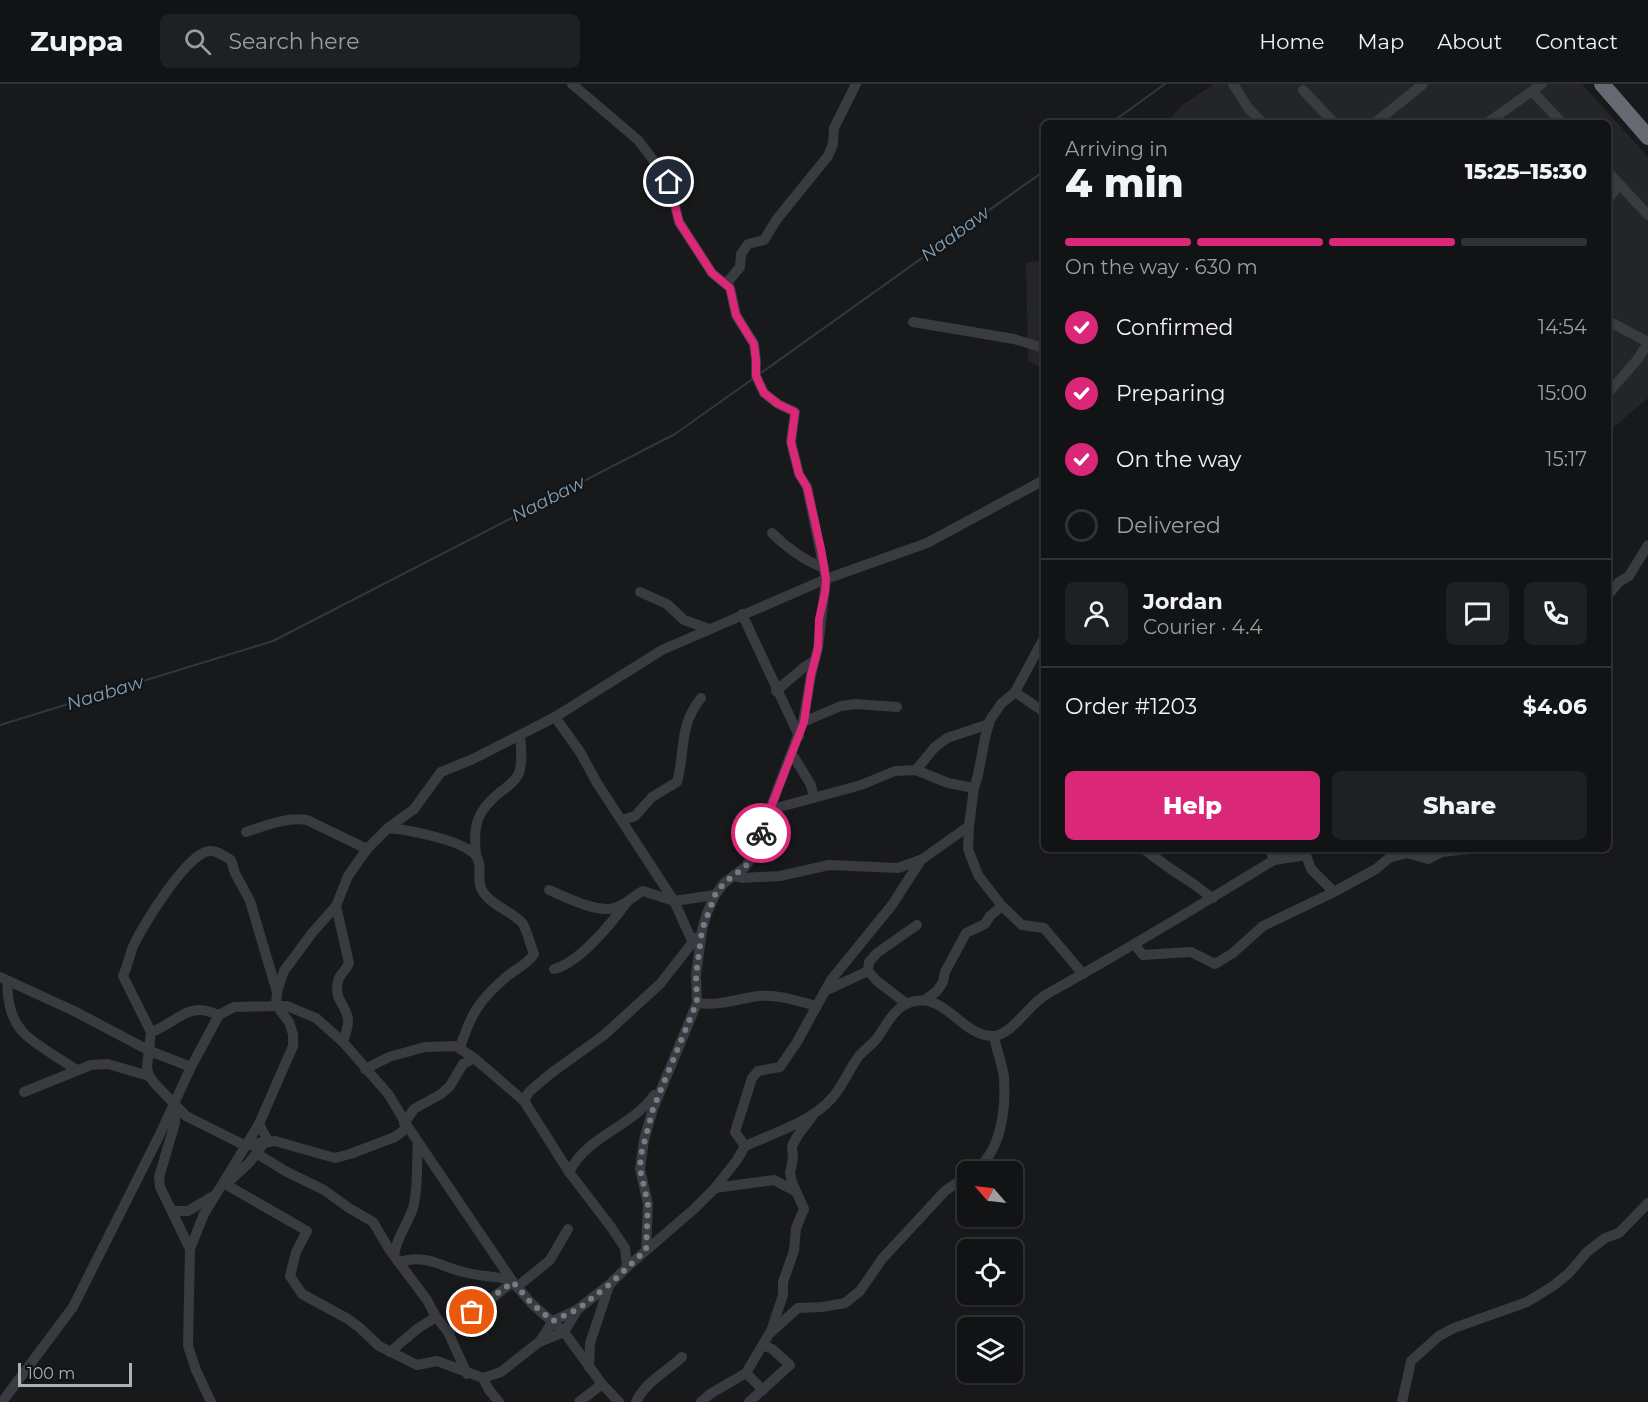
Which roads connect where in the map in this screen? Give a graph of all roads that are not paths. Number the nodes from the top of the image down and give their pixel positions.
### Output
1 (572, 84) edge
2 (856, 84) edge
3 (1423, 84) edge
4 (1542, 84) edge
5 (1602, 84) edge
6 (1238, 86) edge
7 (1303, 90) dead end
8 (1533, 92) junction
9 (1260, 120) edge
10 (1331, 120) edge
11 (1378, 120) edge
12 (1491, 120) edge
13 (1559, 120) edge
14 (1648, 137) edge
15 (1611, 176) edge
16 (1618, 185) junction
17 (1611, 196) edge
18 (1648, 215) edge
19 (726, 284) junction
20 (914, 322) dead end
21 (1611, 323) edge
22 (1648, 343) edge
23 (1041, 347) edge
24 (1611, 390) edge
25 (1041, 482) edge
26 (772, 533) dead end
27 (1648, 545) edge
28 (825, 574) junction
29 (1611, 591) edge
30 (639, 592) dead end
31 (742, 614) junction
32 (709, 629) junction
33 (1041, 644) edge
34 (814, 662) junction
35 (776, 691) junction
36 (1015, 692) junction
37 (701, 698) dead end
38 (897, 707) dead end
39 (1041, 710) edge
40 (555, 717) junction
41 (804, 722) junction
42 (988, 724) junction
43 (520, 735) junction
44 (799, 736) junction
45 (792, 753) junction
46 (916, 770) junction
47 (974, 788) junction
48 (814, 798) junction
49 (769, 810) junction
50 (623, 820) junction
51 (969, 826) junction
52 (388, 828) junction
53 (246, 832) dead end
54 (367, 849) junction
55 (1148, 852) edge
56 (1442, 852) edge
57 (1272, 854) edge
58 (476, 855) junction
59 (921, 860) junction
60 (734, 876) junction
61 (549, 890) dead end
62 (1335, 892) junction
63 (715, 895) junction
64 (1213, 898) junction
65 (629, 899) junction
66 (674, 901) junction
67 (336, 906) junction
68 (1002, 906) junction
69 (917, 925) dead end
70 (702, 930) junction
71 (693, 943) junction
72 (1135, 945) junction
73 (554, 969) dead end
74 (868, 971) junction
75 (1083, 974) junction
76 (4, 979) edge
77 (277, 992) junction
78 (824, 992) junction
79 (925, 1000) junction
80 (697, 1002) junction
81 (907, 1004) junction
82 (276, 1005) junction
83 (816, 1006) junction
84 (219, 1014) junction
85 (151, 1032) junction
86 (994, 1036) junction
87 (343, 1042) junction
88 (460, 1048) junction
89 (150, 1051) junction
90 (474, 1058) junction
91 (191, 1067) junction
92 (365, 1069) junction
93 (77, 1070) junction
94 (149, 1076) junction
95 (663, 1083) junction
96 (24, 1092) dead end
97 (524, 1101) junction
98 (175, 1104) junction
99 (814, 1114) junction
100 (259, 1125) junction
101 (406, 1125) junction
102 (268, 1141) junction
103 (418, 1142) junction
104 (246, 1146) junction
105 (745, 1146) junction
106 (256, 1154) junction
107 (984, 1161) edge
108 (569, 1172) junction
109 (957, 1183) edge
110 (225, 1184) junction
111 (715, 1188) junction
112 (795, 1191) junction
113 (216, 1194) junction
114 (1648, 1203) edge
115 (172, 1211) junction
116 (568, 1229) dead end
117 (190, 1249) junction
118 (646, 1250) junction
119 (396, 1258) junction
120 (627, 1267) junction
121 (514, 1283) junction
122 (610, 1284) junction
123 (578, 1309) junction
124 (436, 1317) junction
125 (553, 1321) junction
126 (448, 1332) junction
127 (564, 1332) junction
128 (770, 1334) junction
129 (540, 1342) junction
130 (763, 1345) junction
131 (390, 1352) junction
132 (682, 1357) dead end
133 (589, 1367) junction
134 (746, 1372) junction
135 (467, 1374) junction
136 (483, 1378) junction
137 (602, 1384) junction
138 (489, 1390) junction
139 (762, 1390) junction
140 (710, 1399) edge
141 (2, 1402) edge
142 (211, 1402) edge
143 (489, 1402) edge
144 (499, 1402) edge
145 (579, 1402) edge
146 (619, 1402) edge
147 (636, 1402) edge
148 (749, 1402) edge
149 (1402, 1402) edge

1 - 19 street
2 - 19 street
3 - 11 street
4 - 8 street
5 - 14 highway
6 - 9 street
7 - 10 street
8 - 12 street
8 - 13 street
15 - 16 street
16 - 17 street
16 - 18 street
19 - 28 street
20 - 23 street
21 - 22 street
22 - 24 street
25 - 28 street
26 - 28 street
27 - 29 street
28 - 31 street
28 - 34 street
30 - 32 street
31 - 32 street
31 - 35 street
32 - 40 street
33 - 36 street
34 - 35 street
34 - 41 street
35 - 44 street
36 - 39 street
36 - 42 street
37 - 50 street
38 - 41 street
40 - 43 street
40 - 50 street
41 - 44 street
42 - 46 street
42 - 47 street
43 - 52 street
43 - 58 street
44 - 45 street
45 - 48 street
45 - 49 street
46 - 47 street
46 - 48 street
47 - 51 street
48 - 49 street
49 - 60 street
50 - 66 street
51 - 59 street
51 - 68 street
52 - 54 street
52 - 58 street
53 - 54 street
54 - 67 street
55 - 64 street
56 - 62 street
57 - 62 street
57 - 64 street
58 - 88 street
59 - 60 street
59 - 78 street
60 - 63 street
61 - 65 street
62 - 72 street
63 - 66 street
63 - 70 street
64 - 72 street
65 - 66 street
65 - 73 street
66 - 71 street
67 - 77 street
67 - 87 street
68 - 75 street
68 - 79 street
69 - 74 street
70 - 71 street
70 - 80 street
71 - 97 street
72 - 75 street
74 - 78 street
74 - 81 street
75 - 86 street
76 - 89 street
76 - 93 street
77 - 82 street
77 - 85 street
78 - 83 street
79 - 81 street
79 - 86 street
80 - 83 street
80 - 95 street
81 - 99 street
82 - 84 street
82 - 87 street
82 - 100 street
83 - 105 street
84 - 85 street
84 - 91 street
85 - 89 street
86 - 107 street
87 - 92 street
88 - 90 street
88 - 92 street
89 - 91 street
89 - 94 street
90 - 97 street
90 - 101 street
91 - 98 street
92 - 101 street
93 - 94 street
93 - 96 street
94 - 98 street
95 - 108 street
95 - 118 street
97 - 108 street
98 - 104 street
98 - 115 street
98 - 141 street
99 - 105 street
99 - 112 street
100 - 102 street
100 - 104 street
101 - 102 street
101 - 103 street
102 - 104 street
102 - 106 street
103 - 119 street
103 - 121 street
104 - 113 street
105 - 111 street
106 - 110 street
106 - 119 street
108 - 120 street
109 - 128 street
110 - 113 street
110 - 131 street
111 - 112 street
111 - 118 street
112 - 128 street
113 - 115 street
113 - 117 street
114 - 149 street
115 - 117 street
116 - 121 street
117 - 142 street
118 - 120 street
119 - 121 street
119 - 124 street
120 - 122 street
121 - 125 street
121 - 126 street
122 - 123 street
122 - 133 street
123 - 125 street
123 - 127 street
124 - 126 street
124 - 131 street
125 - 127 street
125 - 129 street
126 - 135 street
127 - 129 street
127 - 133 street
128 - 130 street
129 - 136 street
130 - 134 street
130 - 139 street
131 - 135 street
132 - 147 street
133 - 137 street
134 - 139 street
134 - 140 street
135 - 136 street
136 - 138 street
137 - 145 street
137 - 146 street
138 - 143 street
138 - 144 street
139 - 148 street

